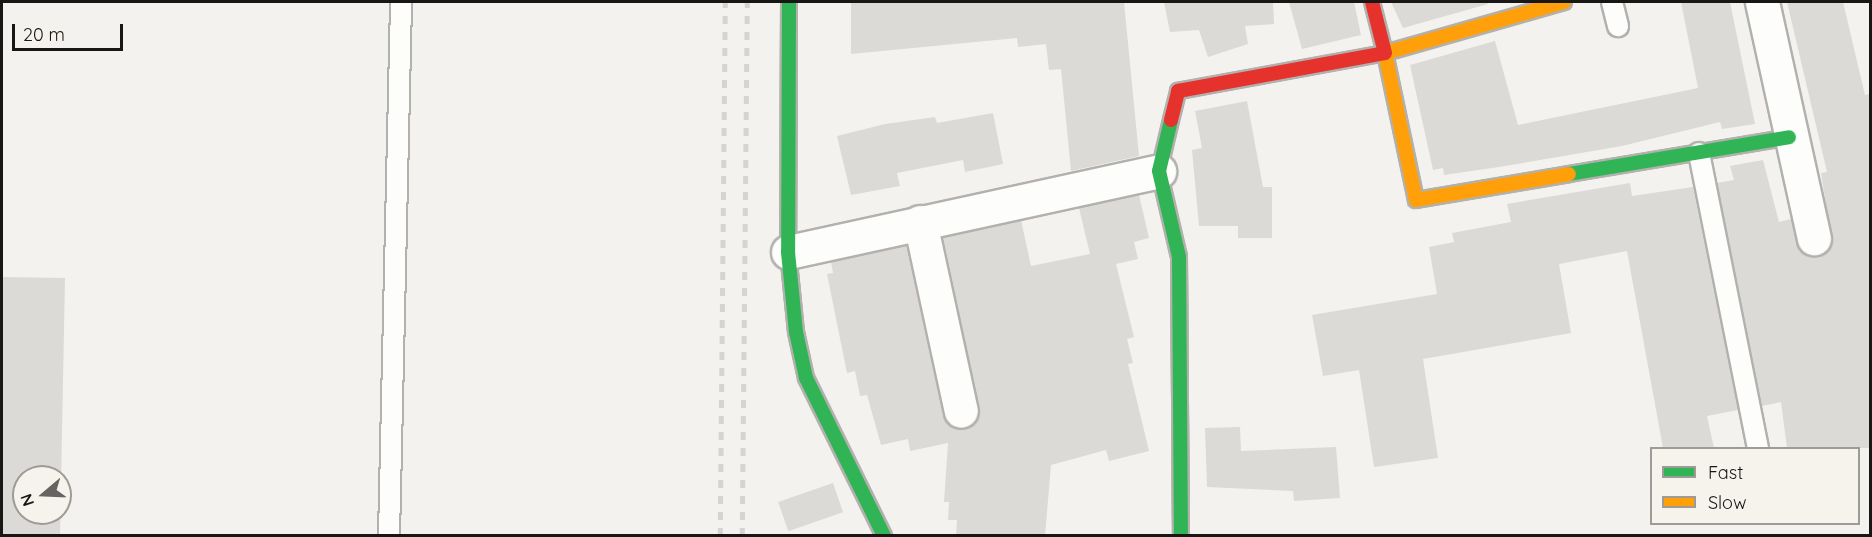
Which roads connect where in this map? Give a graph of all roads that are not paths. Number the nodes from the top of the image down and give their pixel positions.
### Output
1 (401, 2) edge
2 (789, 2) edge
3 (1372, 2) edge
4 (1564, 2) edge
5 (1612, 2) edge
6 (1762, 2) edge
7 (1618, 26) dead end
8 (1385, 53) junction
9 (1789, 137) junction
10 (1699, 153) junction
11 (1159, 171) junction
12 (920, 222) junction
13 (1814, 238) dead end
14 (788, 252) junction
15 (961, 411) dead end
16 (1758, 447) edge
17 (389, 536) edge
18 (884, 536) edge
19 (1181, 536) edge

1 - 17 lane
2 - 14 street
3 - 8 street
4 - 8 street
5 - 7 lane
6 - 9 street
8 - 10 street
8 - 11 street
9 - 10 street
9 - 13 street
10 - 16 lane
11 - 12 street
11 - 19 street
12 - 14 street
12 - 15 street
14 - 18 street

